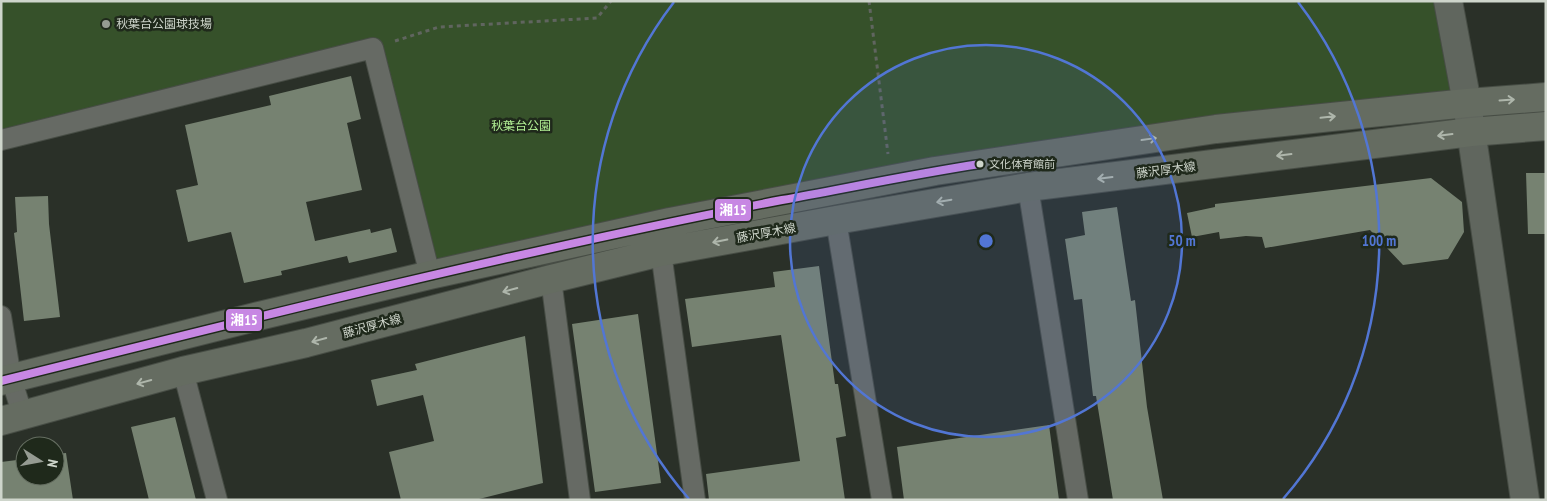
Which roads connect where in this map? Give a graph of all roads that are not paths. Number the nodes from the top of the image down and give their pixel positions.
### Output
1 (1448, 1) edge
2 (1546, 96) edge
3 (1467, 103) junction
4 (1546, 126) edge
5 (1471, 132) junction
6 (1, 140) edge
7 (1028, 187) junction
8 (836, 220) junction
9 (661, 252) junction
10 (430, 275) junction
11 (551, 279) junction
12 (1, 316) edge
13 (183, 371) junction
14 (6, 379) edge
15 (12, 418) edge
16 (218, 500) edge
17 (580, 500) edge
18 (695, 500) edge
19 (882, 500) edge
20 (1078, 500) edge
21 (1525, 500) edge

1 - 3 street
3 -> 2 main road
3 - 5 street
10 -> 3 main road
4 - 5 main road, 藤沢厚木線
5 -> 7 main road, 藤沢厚木線
5 - 21 street
6 - 10 street
7 -> 8 main road, 藤沢厚木線
7 - 20 street
8 -> 9 main road, 藤沢厚木線
8 - 19 street
9 - 11 main road, 藤沢厚木線
9 - 18 street
10 - 14 main road
11 -> 13 main road, 藤沢厚木線
11 - 17 street
12 - 14 street
13 -> 15 main road, 藤沢厚木線
13 - 16 street
14 - 15 street

